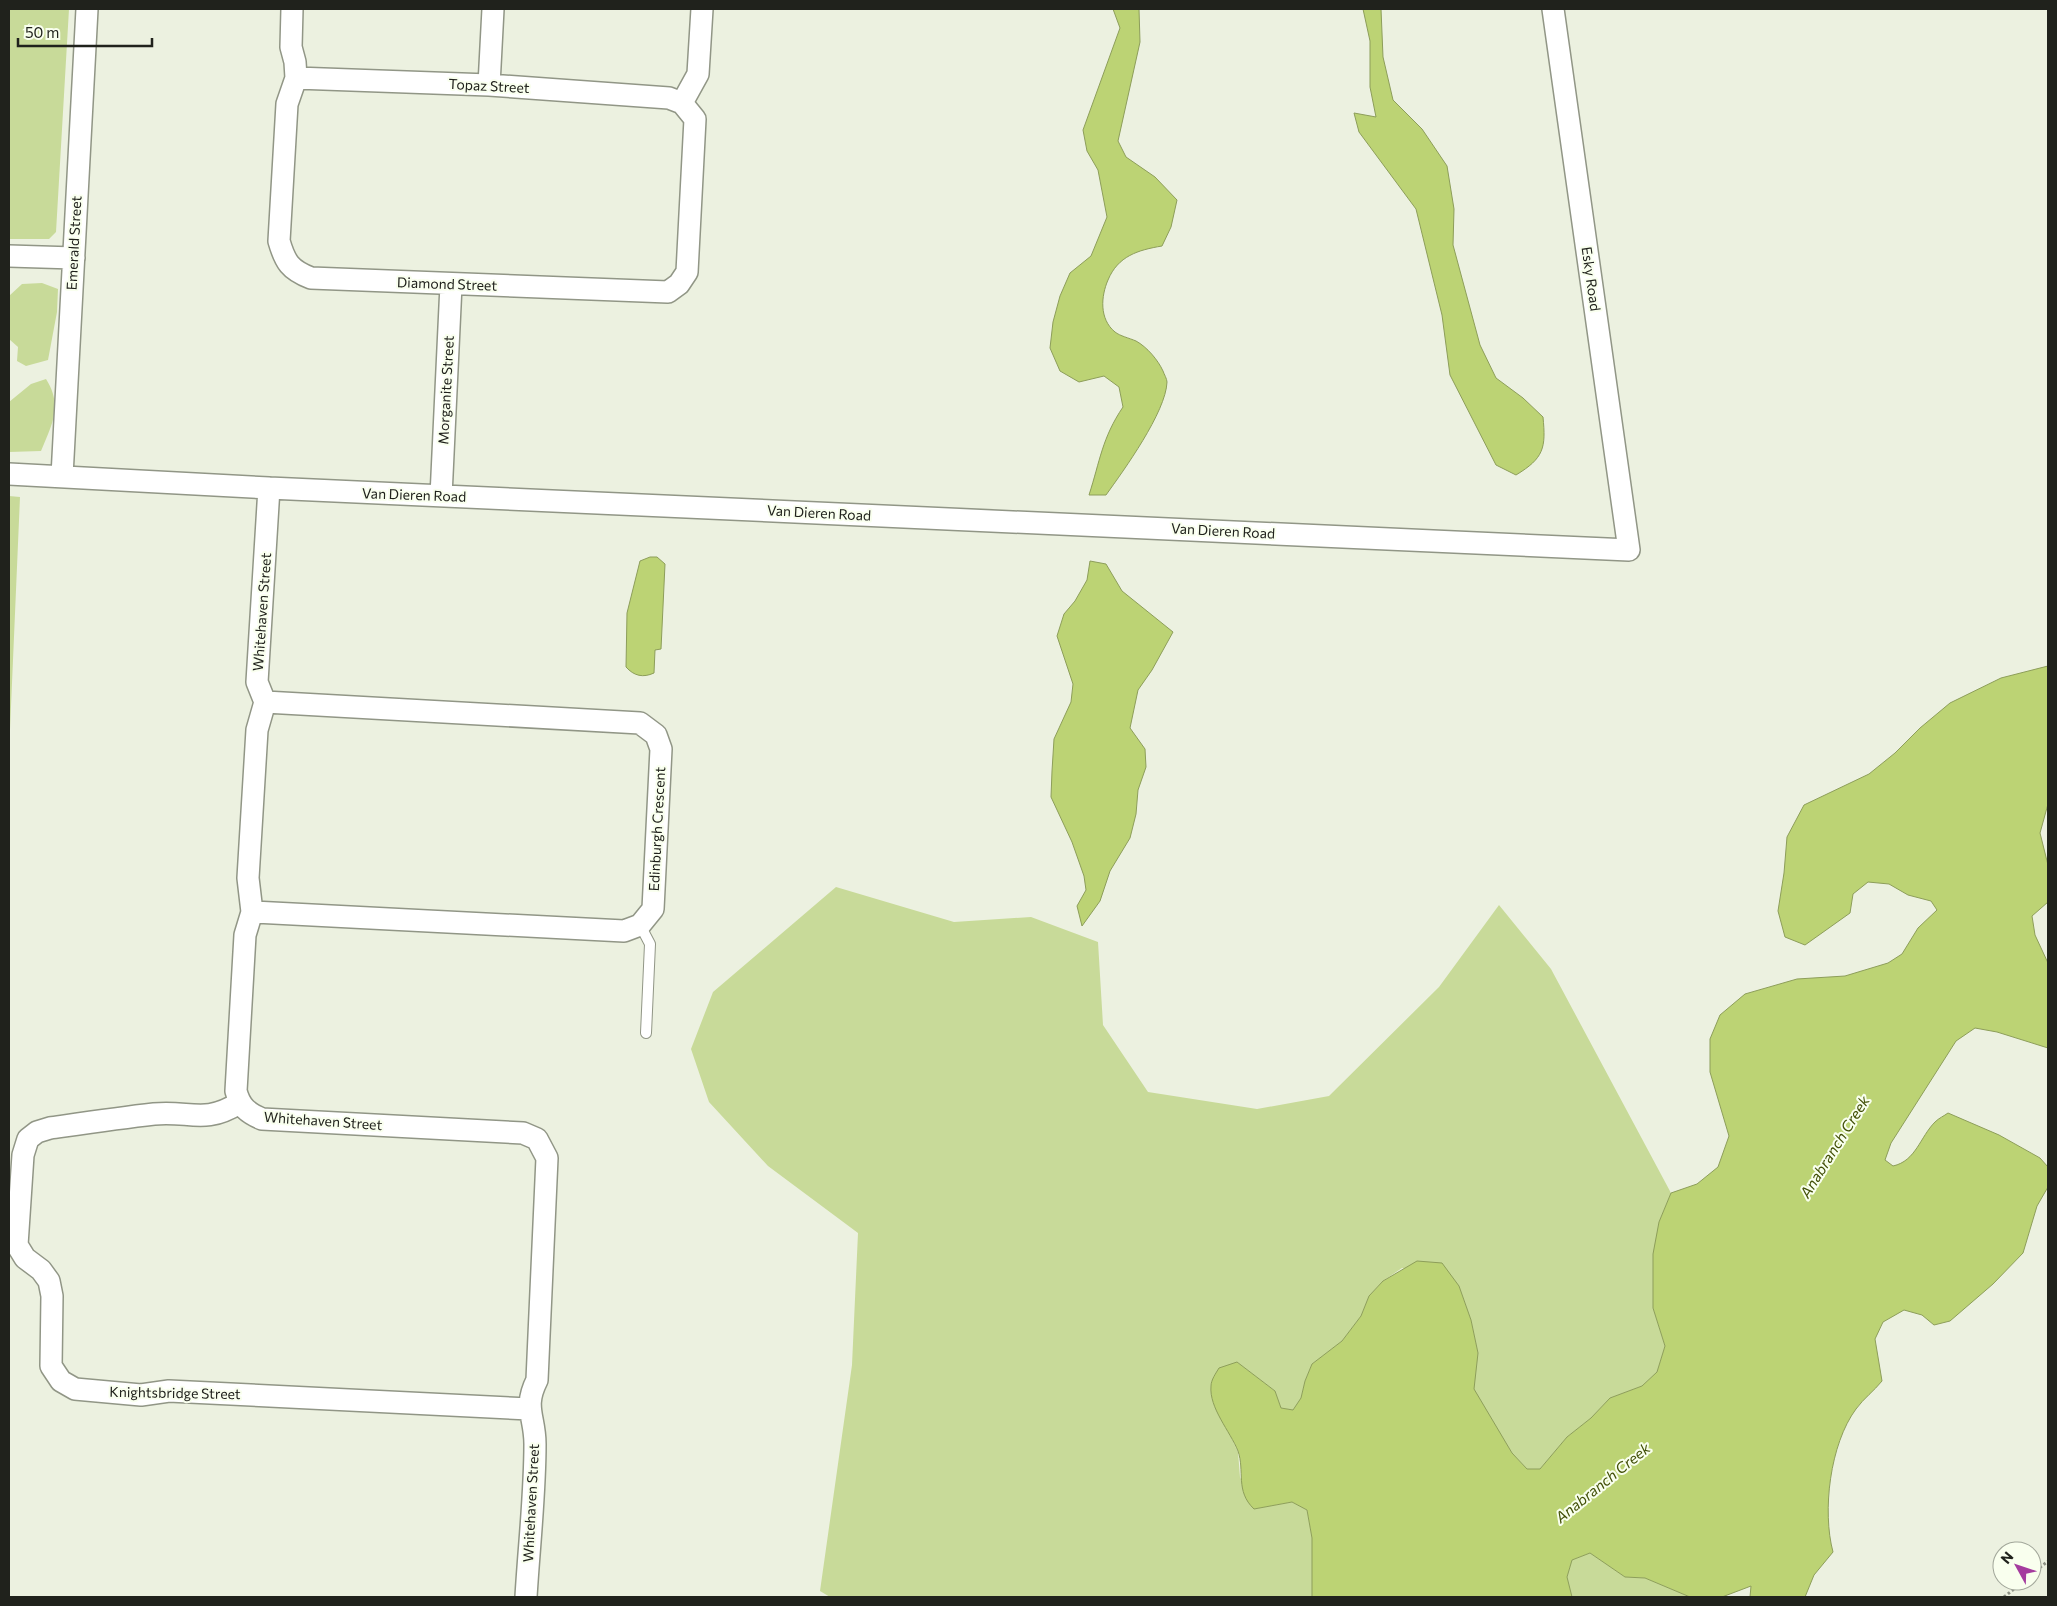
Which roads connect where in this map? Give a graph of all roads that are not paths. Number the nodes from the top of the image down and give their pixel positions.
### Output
1 (87, 9) edge
2 (292, 9) edge
3 (493, 9) edge
4 (702, 9) edge
5 (1553, 9) edge
6 (296, 78) junction
7 (489, 85) junction
8 (682, 103) junction
9 (9, 256) edge
10 (74, 258) junction
11 (451, 285) junction
12 (9, 474) edge
13 (62, 476) junction
14 (269, 488) junction
15 (441, 496) junction
16 (1628, 550) joint
17 (265, 702) junction
18 (252, 912) junction
19 (640, 925) junction
20 (646, 1033) dead end
21 (239, 1103) junction
22 (529, 1408) junction
23 (526, 1597) edge

1 - 10 street, Emerald Street
2 - 6 street, Diamond Street
3 - 7 street
4 - 8 street
5 - 16 street, Esky Road
6 - 7 street, Topaz Street
6 - 11 street, Diamond Street
7 - 8 street, Topaz Street
8 - 11 street, Diamond Street
9 - 10 street
10 - 13 street, Emerald Street
11 - 15 street, Morganite Street
12 - 13 street, Van Dieren Road
13 - 14 street, Van Dieren Road
14 - 15 street, Van Dieren Road
14 - 17 street, Whitehaven Street
15 - 16 street, Van Dieren Road
17 - 18 street
17 - 19 street, Edinburgh Crescent
18 - 19 street
18 - 21 street
19 - 20 lane
21 - 22 street, Whitehaven Street
21 - 22 street, Knightsbridge Street
22 - 23 street, Whitehaven Street

